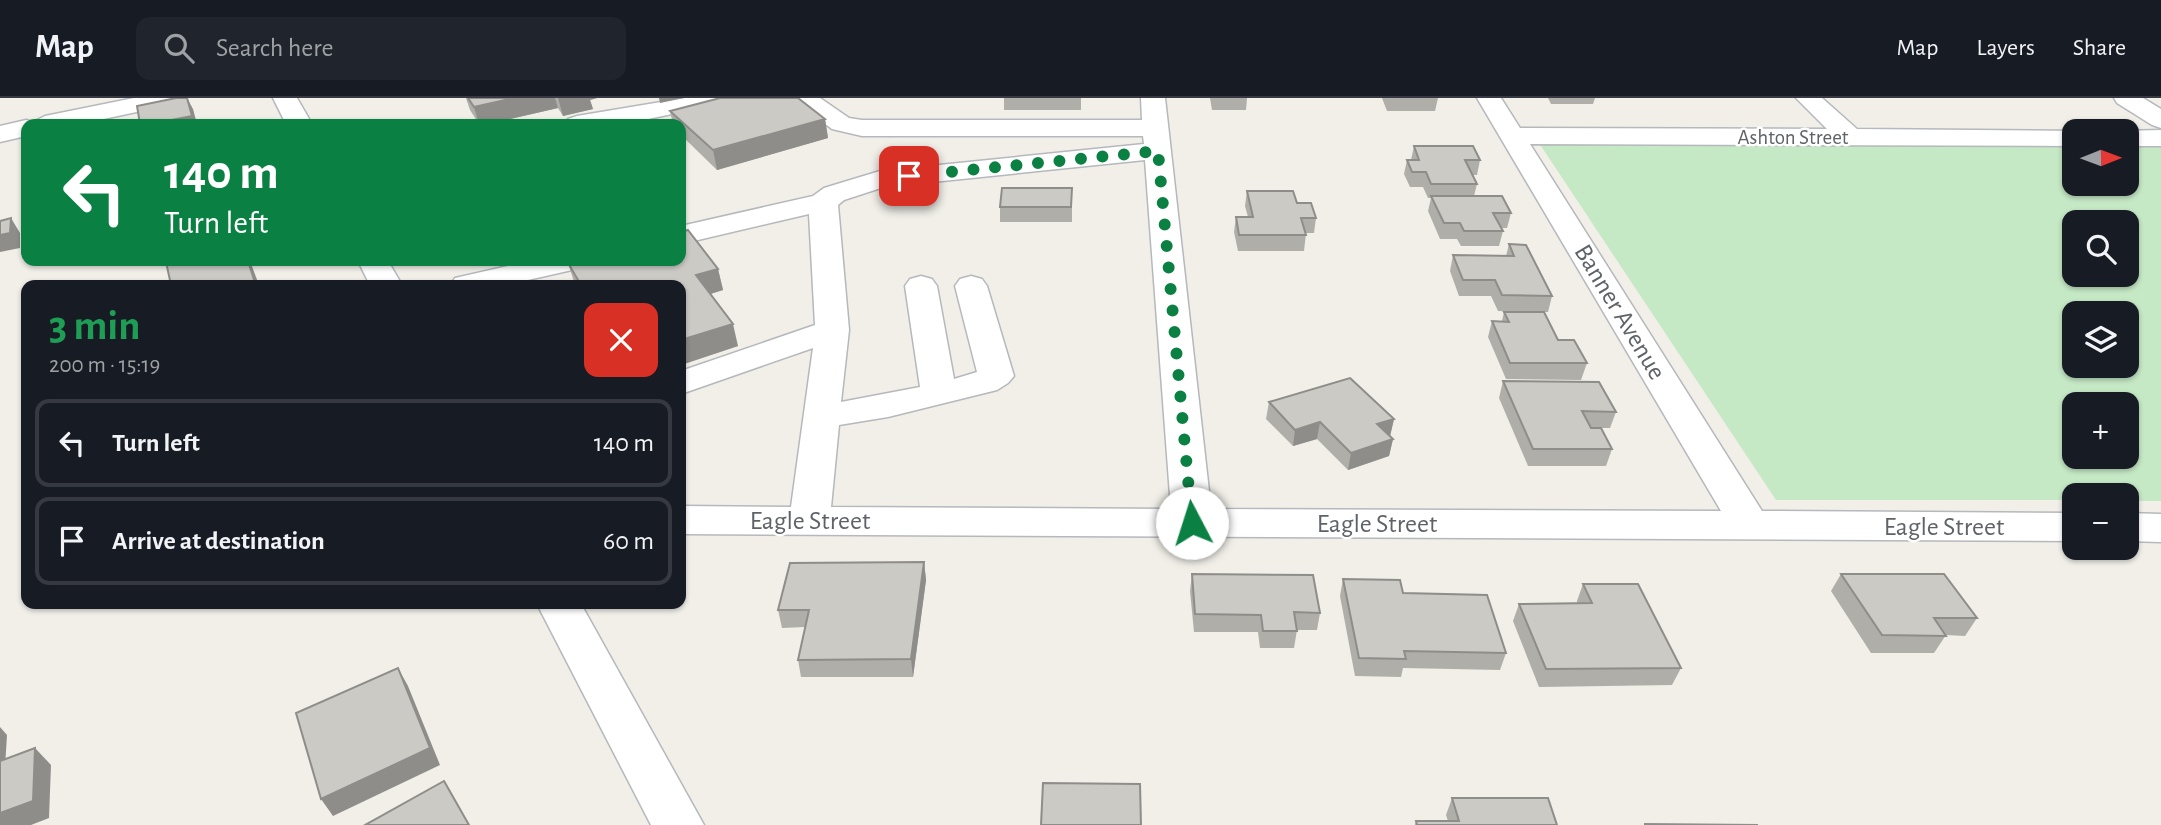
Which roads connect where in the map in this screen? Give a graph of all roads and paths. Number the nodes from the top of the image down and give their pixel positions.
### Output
1 (170, 98) edge
2 (285, 98) edge
3 (716, 98) edge
4 (1489, 98) edge
5 (1808, 98) edge
6 (2126, 98) edge
7 (809, 103) edge
8 (978, 105) dead end
9 (69, 119) edge
10 (296, 119) edge
11 (609, 119) edge
12 (2161, 120) edge
13 (1155, 126) edge
14 (21, 129) edge
15 (0, 134) edge
16 (1512, 136) junction
17 (1850, 137) junction
18 (2062, 138) edge
19 (2139, 138) edge
20 (2161, 138) edge
21 (823, 202) junction
22 (686, 234) edge
23 (548, 266) edge
24 (488, 280) edge
25 (921, 286) dead end
26 (971, 286) dead end
27 (832, 330) junction
28 (686, 381) edge
29 (939, 393) junction
30 (823, 416) junction
31 (686, 520) edge
32 (809, 521) junction
33 (1192, 523) junction
34 (1750, 526) junction
35 (2062, 527) edge
36 (2139, 527) edge
37 (2161, 528) edge
38 (562, 609) edge
39 (678, 825) edge

1 - 9 street
2 - 10 street
3 - 11 street
4 - 16 street, Banner Avenue
5 - 17 street
6 - 12 street
7 - 8 street
7 - 13 street
13 - 21 street
13 - 33 street
14 - 15 street
16 - 17 street, Ashton Street
16 - 34 street, Banner Avenue
17 - 18 street, Ashton Street
19 - 20 street
21 - 22 street
21 - 27 street
23 - 24 street
25 - 29 street
26 - 29 street
27 - 28 street
27 - 30 street
29 - 30 street
30 - 32 street
31 - 32 street, Eagle Street
32 - 33 street, Eagle Street
33 - 34 street, Eagle Street
34 - 35 street, Eagle Street
36 - 37 street
38 - 39 street

